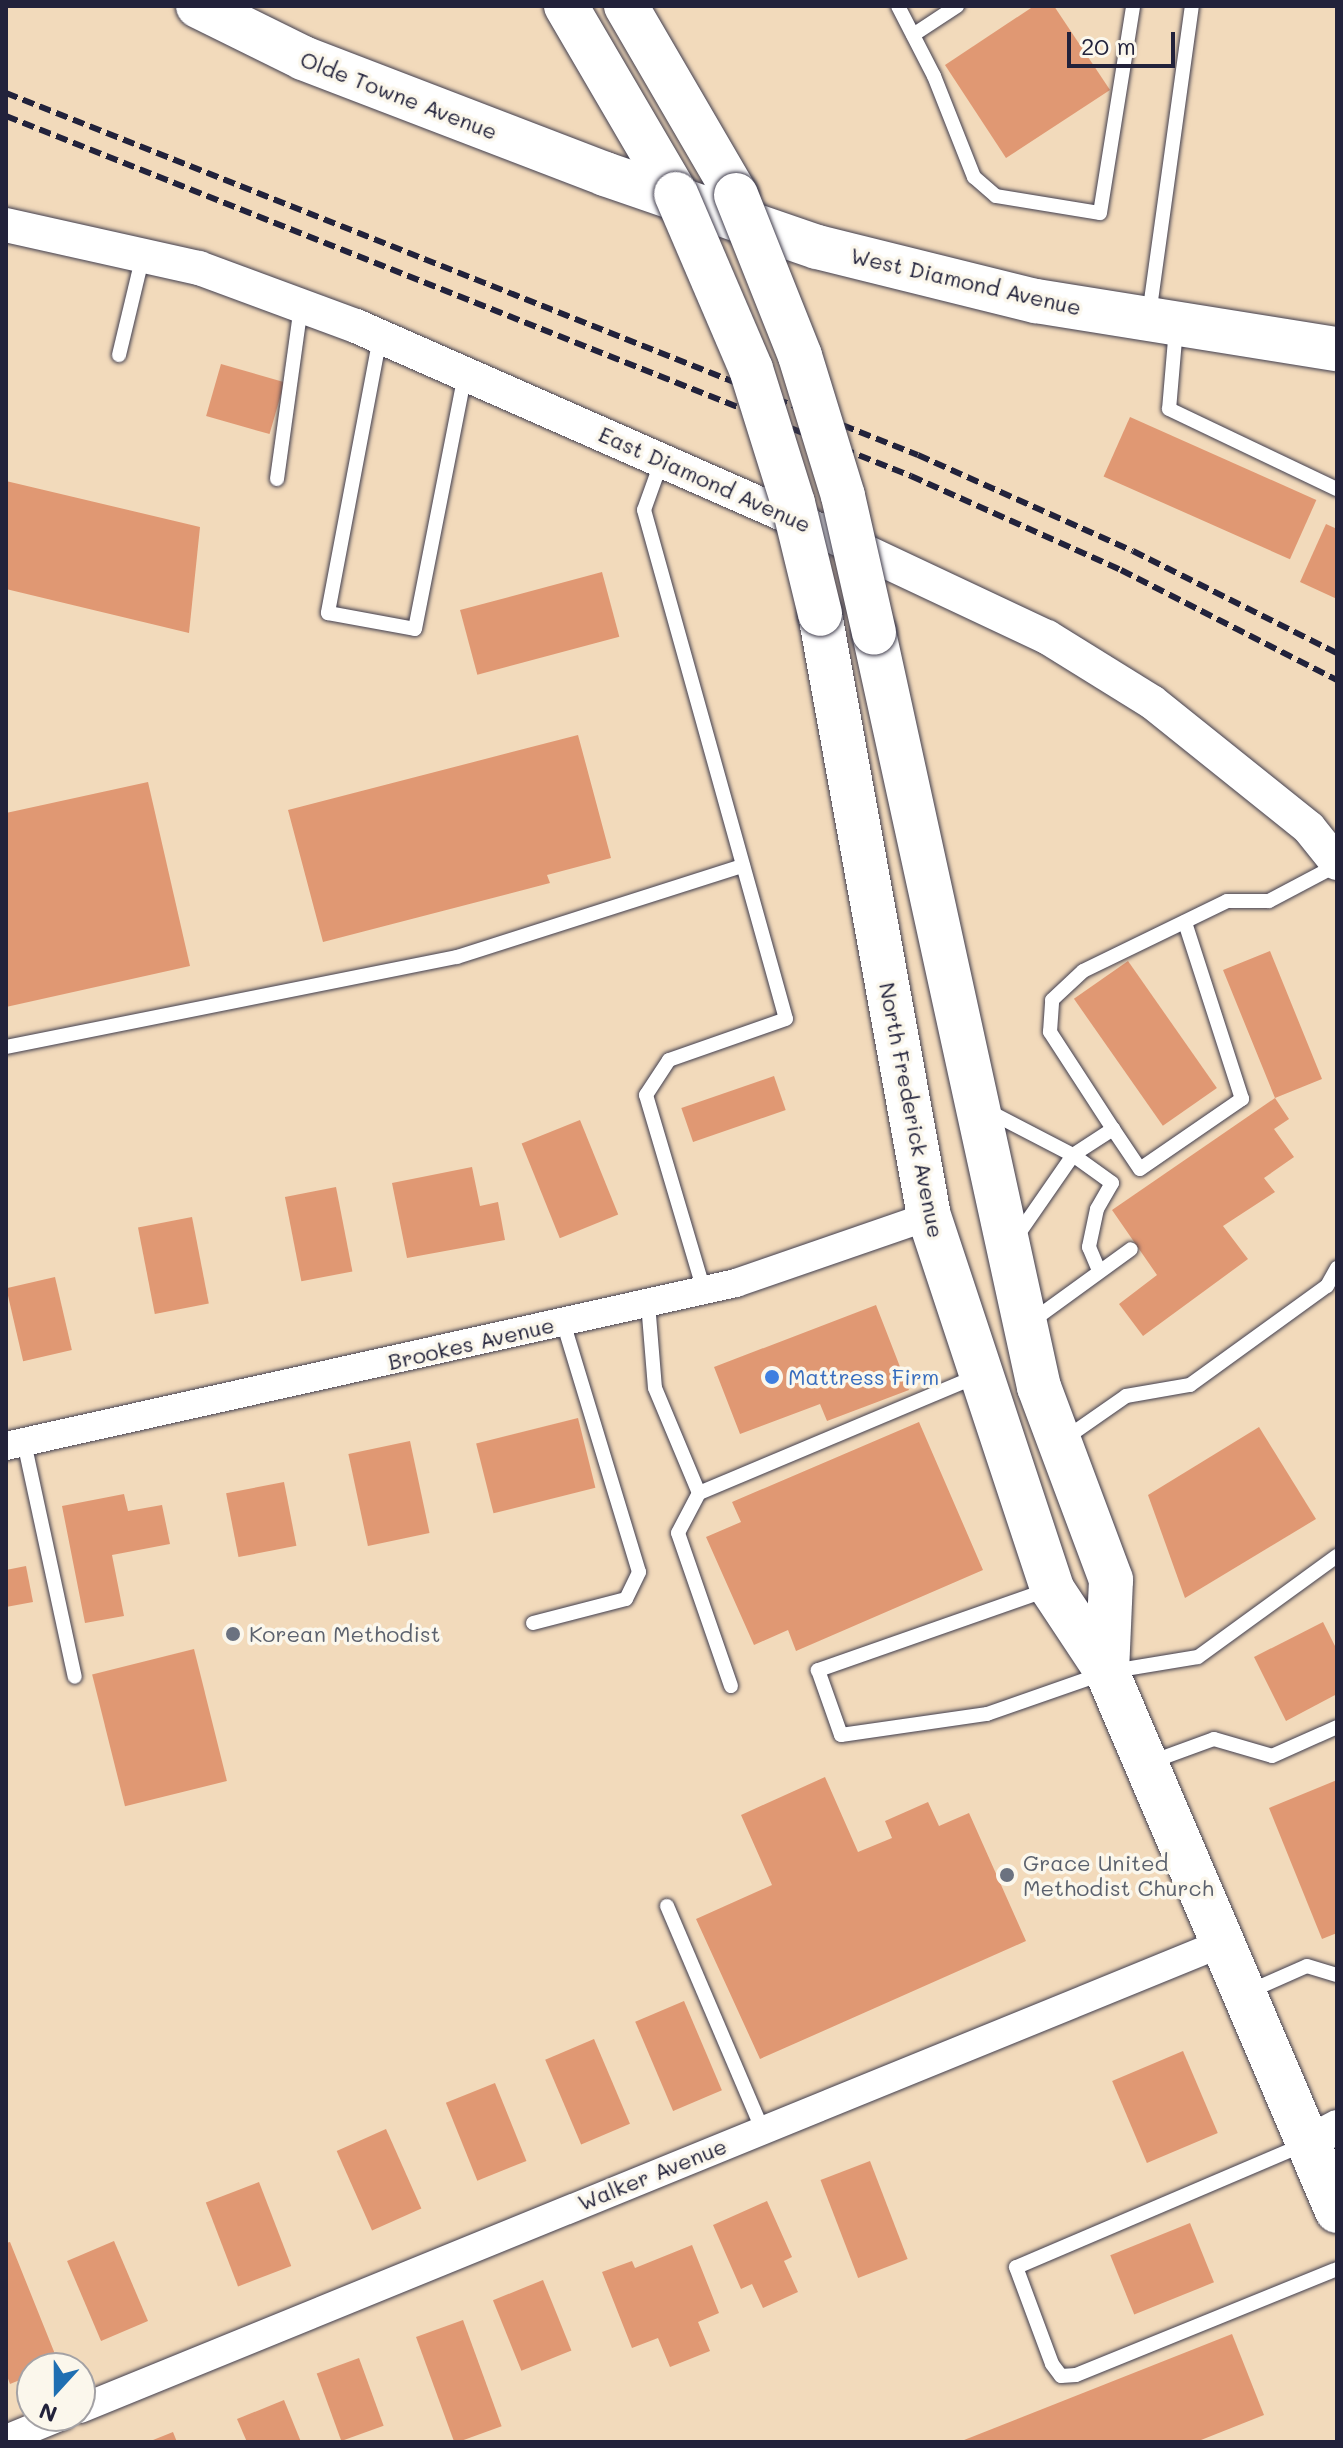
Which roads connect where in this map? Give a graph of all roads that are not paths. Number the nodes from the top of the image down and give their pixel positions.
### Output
1 (198, 6) edge
2 (566, 6) edge
3 (898, 6) edge
4 (957, 6) edge
5 (1133, 6) edge
6 (1192, 6) edge
7 (634, 18) edge
8 (913, 35) junction
9 (605, 174) joint
10 (6, 225) edge
11 (143, 255) junction
12 (301, 306) junction
13 (1162, 320) junction
14 (380, 336) junction
15 (1337, 349) edge
16 (119, 355) dead end
17 (465, 374) junction
18 (662, 459) junction
19 (277, 479) dead end
20 (1337, 489) edge
21 (1337, 864) edge
22 (743, 866) junction
23 (1185, 922) junction
24 (6, 1047) edge
25 (974, 1103) junction
26 (1113, 1129) junction
27 (1073, 1155) junction
28 (929, 1216) junction
29 (1008, 1249) junction
30 (1131, 1249) dead end
31 (1337, 1268) edge
32 (1099, 1271) junction
33 (704, 1291) junction
34 (648, 1303) junction
35 (563, 1322) junction
36 (1025, 1326) junction
37 (985, 1373) junction
38 (1059, 1443) junction
39 (15, 1444) edge
40 (699, 1493) junction
41 (1337, 1556) edge
42 (1052, 1589) junction
43 (533, 1623) dead end
44 (1107, 1672) junction
45 (75, 1677) dead end
46 (731, 1686) dead end
47 (1337, 1727) edge
48 (1149, 1763) junction
49 (667, 1906) dead end
50 (1225, 1942) junction
51 (1337, 1975) edge
52 (1247, 1993) junction
53 (762, 2129) junction
54 (1323, 2135) edge
55 (1337, 2211) edge
56 (1337, 2269) edge
57 (96, 2402) edge

1 - 9 main road, Olde Towne Avenue
2 - 28 main road, North Frederick Avenue, bridge
3 - 8 lane
4 - 8 lane
5 - 8 lane
6 - 13 lane
7 - 25 main road, North Frederick Avenue, bridge
9 - 13 main road, West Diamond Avenue
10 - 11 street, East Diamond Avenue
11 - 12 street, East Diamond Avenue
11 - 16 lane
12 - 14 street, East Diamond Avenue
12 - 19 lane
13 - 15 main road, West Diamond Avenue
13 - 20 lane
14 - 17 street, East Diamond Avenue
14 - 17 lane
17 - 18 street, East Diamond Avenue
18 - 21 street, East Diamond Avenue
18 - 22 lane
21 - 23 lane
22 - 24 lane
22 - 33 lane
23 - 26 lane
23 - 26 lane
25 - 27 lane
25 - 29 main road, North Frederick Avenue
26 - 27 lane
27 - 29 lane
27 - 32 lane
28 - 33 street, Brookes Avenue
28 - 37 main road, North Frederick Avenue
29 - 36 main road, North Frederick Avenue
30 - 32 lane
31 - 38 lane
32 - 36 lane
33 - 34 street, Brookes Avenue
34 - 35 street, Brookes Avenue
34 - 40 lane
35 - 39 street, Brookes Avenue
35 - 43 lane
36 - 38 main road, North Frederick Avenue
37 - 40 lane
37 - 42 main road, North Frederick Avenue
38 - 44 main road, North Frederick Avenue
39 - 45 lane
40 - 46 lane
41 - 44 lane
42 - 44 main road, North Frederick Avenue
42 - 44 lane
44 - 48 main road, North Frederick Avenue
47 - 48 lane
48 - 50 main road, North Frederick Avenue
49 - 53 lane
50 - 52 main road, North Frederick Avenue
50 - 53 street, Walker Avenue
51 - 52 lane
52 - 54 main road, North Frederick Avenue
53 - 57 street, Walker Avenue
54 - 55 main road, North Frederick Avenue
54 - 56 lane

